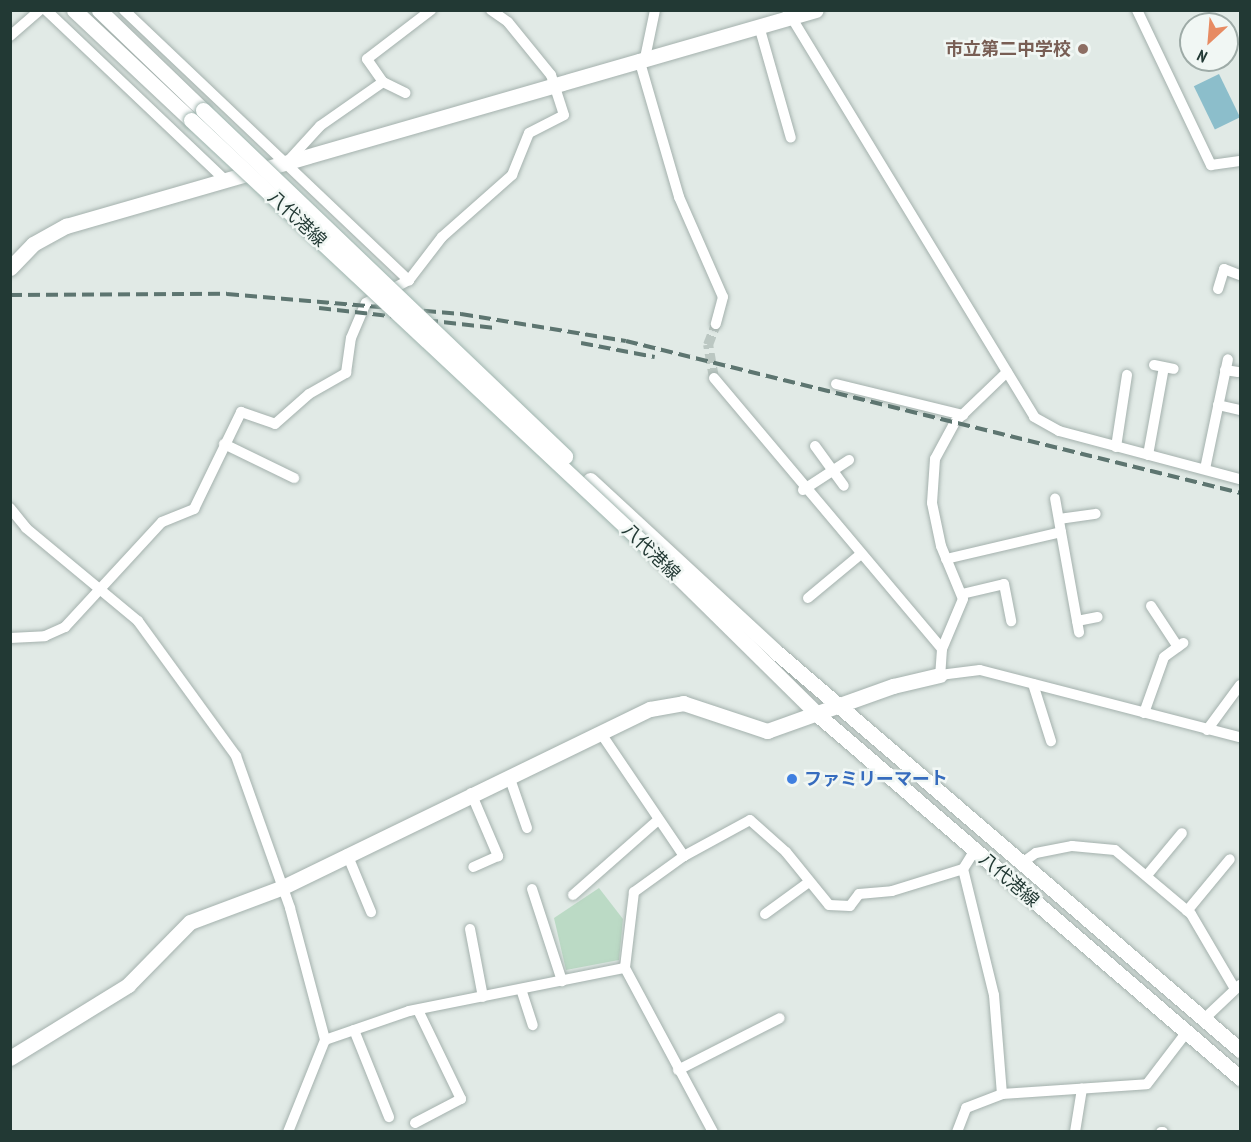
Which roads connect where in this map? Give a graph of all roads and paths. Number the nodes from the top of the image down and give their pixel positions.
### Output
1 (40, 10) edge
2 (46, 10) edge
3 (74, 10) edge
4 (99, 10) edge
5 (124, 10) edge
6 (431, 10) edge
7 (491, 10) edge
8 (655, 10) edge
9 (816, 10) edge
10 (1137, 10) edge
11 (788, 14) edge
12 (759, 26) junction
13 (10, 36) edge
14 (642, 58) junction
15 (383, 82) junction
16 (552, 84) junction
17 (406, 93) dead end
18 (791, 138) dead end
19 (1240, 161) edge
20 (286, 162) junction
21 (222, 177) junction
22 (10, 268) edge
23 (1240, 275) edge
24 (409, 280) junction
25 (1218, 289) dead end
26 (716, 324) tunnel mouth
27 (1164, 367) dead end
28 (1007, 372) junction
29 (1238, 372) dead end
30 (1127, 375) dead end
31 (714, 378) tunnel mouth
32 (836, 384) dead end
33 (1218, 405) junction
34 (1240, 410) edge
35 (963, 415) junction
36 (224, 444) junction
37 (815, 446) dead end
38 (1116, 447) junction
39 (1148, 455) junction
40 (849, 460) dead end
41 (1204, 469) junction
42 (833, 471) junction
43 (294, 478) dead end
44 (1240, 479) edge
45 (844, 486) dead end
46 (803, 490) junction
47 (1055, 499) dead end
48 (10, 508) edge
49 (1096, 514) dead end
50 (1059, 519) junction
51 (1061, 532) junction
52 (861, 555) junction
53 (946, 559) junction
54 (103, 586) junction
55 (962, 594) junction
56 (808, 598) dead end
57 (1151, 606) dead end
58 (1098, 617) dead end
59 (1011, 621) dead end
60 (10, 638) edge
61 (942, 649) junction
62 (940, 675) junction
63 (1033, 684) junction
64 (1240, 685) edge
65 (845, 706) junction
66 (1144, 713) junction
67 (818, 715) junction
68 (1207, 730) junction
69 (600, 732) junction
70 (1240, 738) edge
71 (1051, 741) dead end
72 (509, 776) junction
73 (471, 793) junction
74 (658, 820) junction
75 (527, 828) dead end
76 (1182, 833) dead end
77 (975, 850) junction
78 (347, 854) junction
79 (684, 856) junction
80 (1230, 859) dead end
81 (1022, 863) junction
82 (473, 867) dead end
83 (963, 868) junction
84 (1148, 874) junction
85 (808, 882) junction
86 (283, 887) junction
87 (532, 890) dead end
88 (573, 895) dead end
89 (1188, 910) junction
90 (371, 912) dead end
91 (765, 914) dead end
92 (470, 929) dead end
93 (625, 968) junction
94 (562, 981) junction
95 (1238, 987) edge
96 (521, 989) junction
97 (483, 997) junction
98 (418, 1010) junction
99 (780, 1018) dead end
100 (1204, 1019) junction
101 (533, 1025) dead end
102 (354, 1030) junction
103 (1186, 1033) junction
104 (325, 1040) junction
105 (1240, 1050) edge
106 (10, 1058) edge
107 (678, 1070) junction
108 (1240, 1078) edge
109 (1082, 1089) junction
110 (1002, 1094) junction
111 (389, 1117) dead end
112 (422, 1123) dead end
113 (288, 1131) edge
114 (713, 1131) edge
115 (957, 1131) edge
116 (1075, 1131) edge

1 - 13 street
2 - 21 street
3 - 67 main road, 八代港線, bridge
4 - 65 main road, 八代港線, bridge
5 - 20 street
6 - 15 street
7 - 16 street
8 - 14 street
9 - 11 main road
10 - 19 street
11 - 12 main road
11 - 28 street
12 - 14 main road
12 - 18 street
14 - 16 main road
14 - 26 street
15 - 17 street
15 - 20 street
16 - 20 main road
16 - 24 street
20 - 21 main road
20 - 24 street
21 - 22 main road
23 - 25 street
24 - 36 street
27 - 39 street
28 - 35 street
28 - 38 street
29 - 33 street
30 - 38 street
31 - 46 street
32 - 35 street
33 - 34 street
33 - 41 street
35 - 53 street
36 - 43 street
36 - 54 street
37 - 42 street
38 - 39 street
39 - 41 street
40 - 42 street
41 - 44 street
42 - 45 street
42 - 46 street
46 - 52 street
47 - 50 street
48 - 54 street
49 - 50 street
50 - 51 street
51 - 53 street
51 - 58 street
52 - 56 street
52 - 61 street
53 - 55 street
54 - 60 street
54 - 86 street
55 - 59 street
55 - 61 street
57 - 66 street
61 - 62 street
62 - 63 street
62 - 65 main road
63 - 66 street
63 - 71 street
64 - 68 street
65 - 67 main road
65 - 81 main road, 八代港線
66 - 68 street
67 - 69 main road
67 - 77 main road, 八代港線
68 - 70 street
69 - 72 main road
69 - 74 street
72 - 73 main road
72 - 75 street
73 - 78 main road
73 - 82 street
74 - 79 street
74 - 88 street
76 - 84 street
77 - 83 street
77 - 103 main road, 八代港線
78 - 86 main road
78 - 90 street
79 - 85 street
79 - 93 street
80 - 89 street
81 - 84 street
81 - 100 main road, 八代港線
83 - 85 street
83 - 110 street
84 - 89 street
85 - 91 street
86 - 104 street
86 - 106 main road
87 - 94 street
89 - 95 street
92 - 97 street
93 - 94 street
93 - 107 street
94 - 96 street
95 - 100 street
96 - 97 street
96 - 101 street
97 - 98 street
98 - 102 street
98 - 112 street
99 - 107 street
100 - 105 main road, 八代港線
102 - 104 street
102 - 111 street
103 - 108 main road, 八代港線
103 - 109 street
104 - 113 street
107 - 114 street
109 - 110 street
109 - 116 street
110 - 115 street

